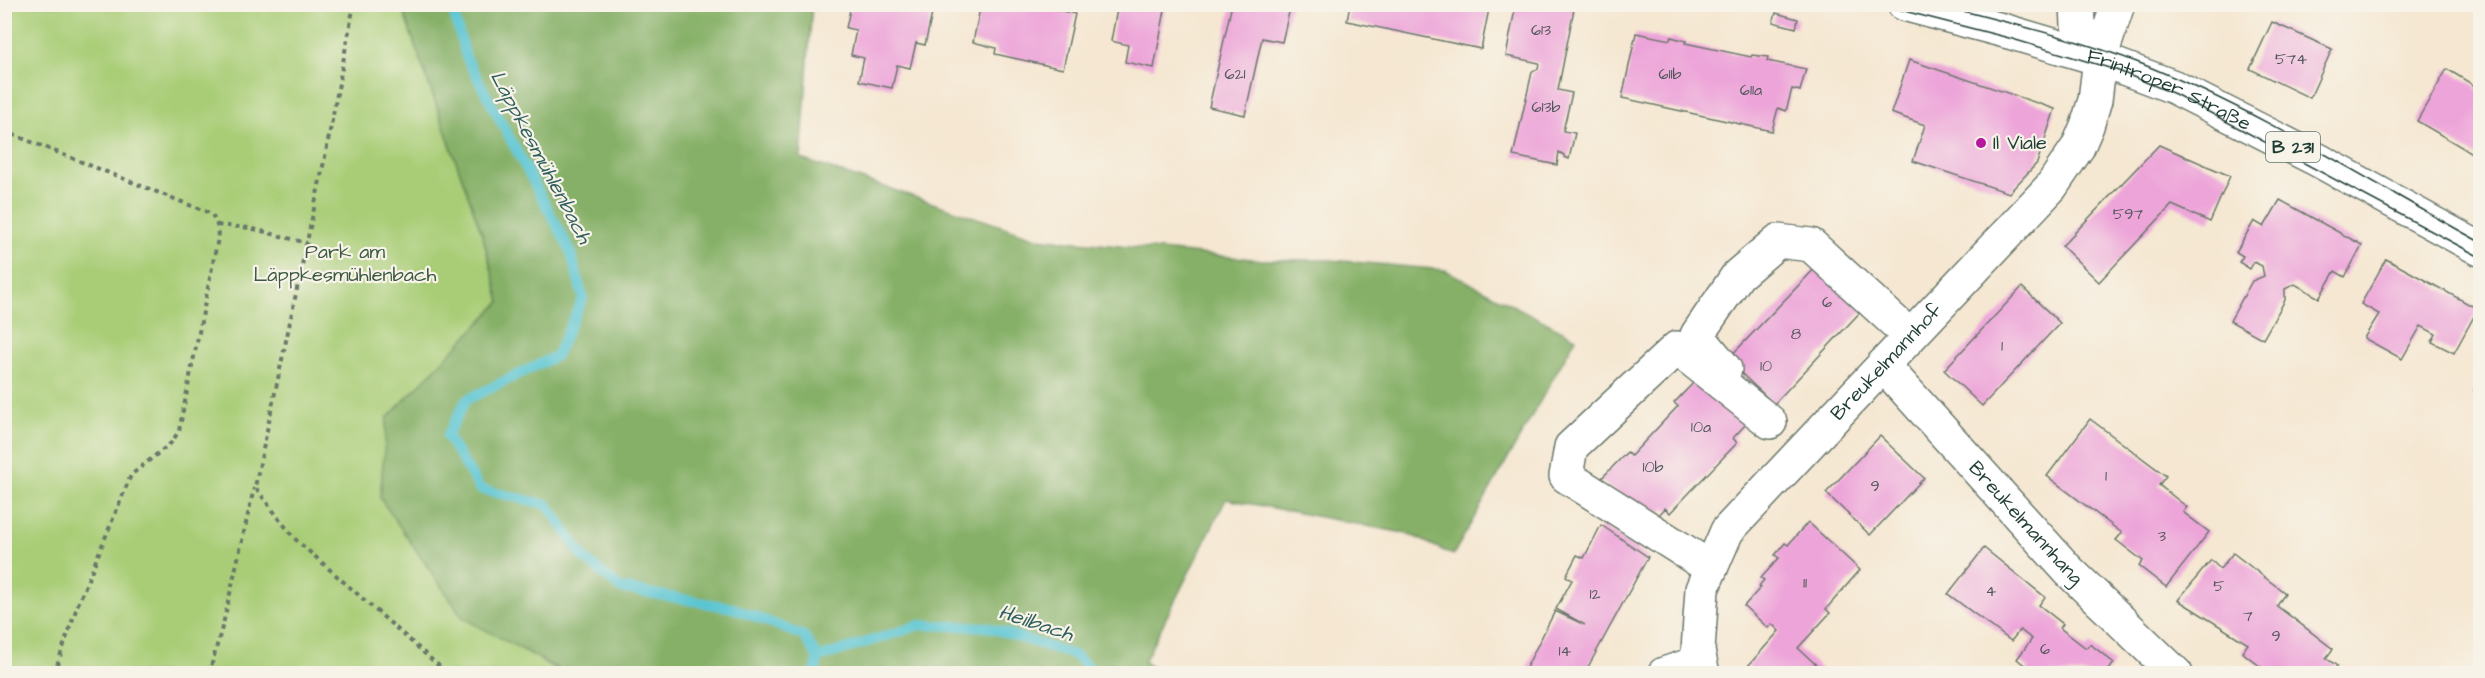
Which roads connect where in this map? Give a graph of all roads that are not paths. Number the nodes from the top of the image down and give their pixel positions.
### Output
1 (1904, 4) edge
2 (2077, 4) edge
3 (2118, 4) edge
4 (2100, 59) junction
5 (2481, 249) edge
6 (1910, 336) junction
7 (1883, 364) junction
8 (1770, 422) junction
9 (1798, 456) junction
10 (1711, 568) junction
11 (1701, 668) edge
12 (1664, 674) edge
13 (2176, 674) edge

1 - 4 street, Frintroper Straße / B 231
2 - 4 street
3 - 4 street, Breukelmannhof
4 - 5 street, Frintroper Straße / B 231
4 - 6 street, Breukelmannhof
6 - 7 street, Breukelmannhof
6 - 8 street
7 - 9 street, Breukelmannhof
7 - 13 street, Breukelmannhang
8 - 9 street
8 - 10 street
9 - 10 street, Breukelmannhof
10 - 11 street, Breukelmannhof
11 - 12 street

